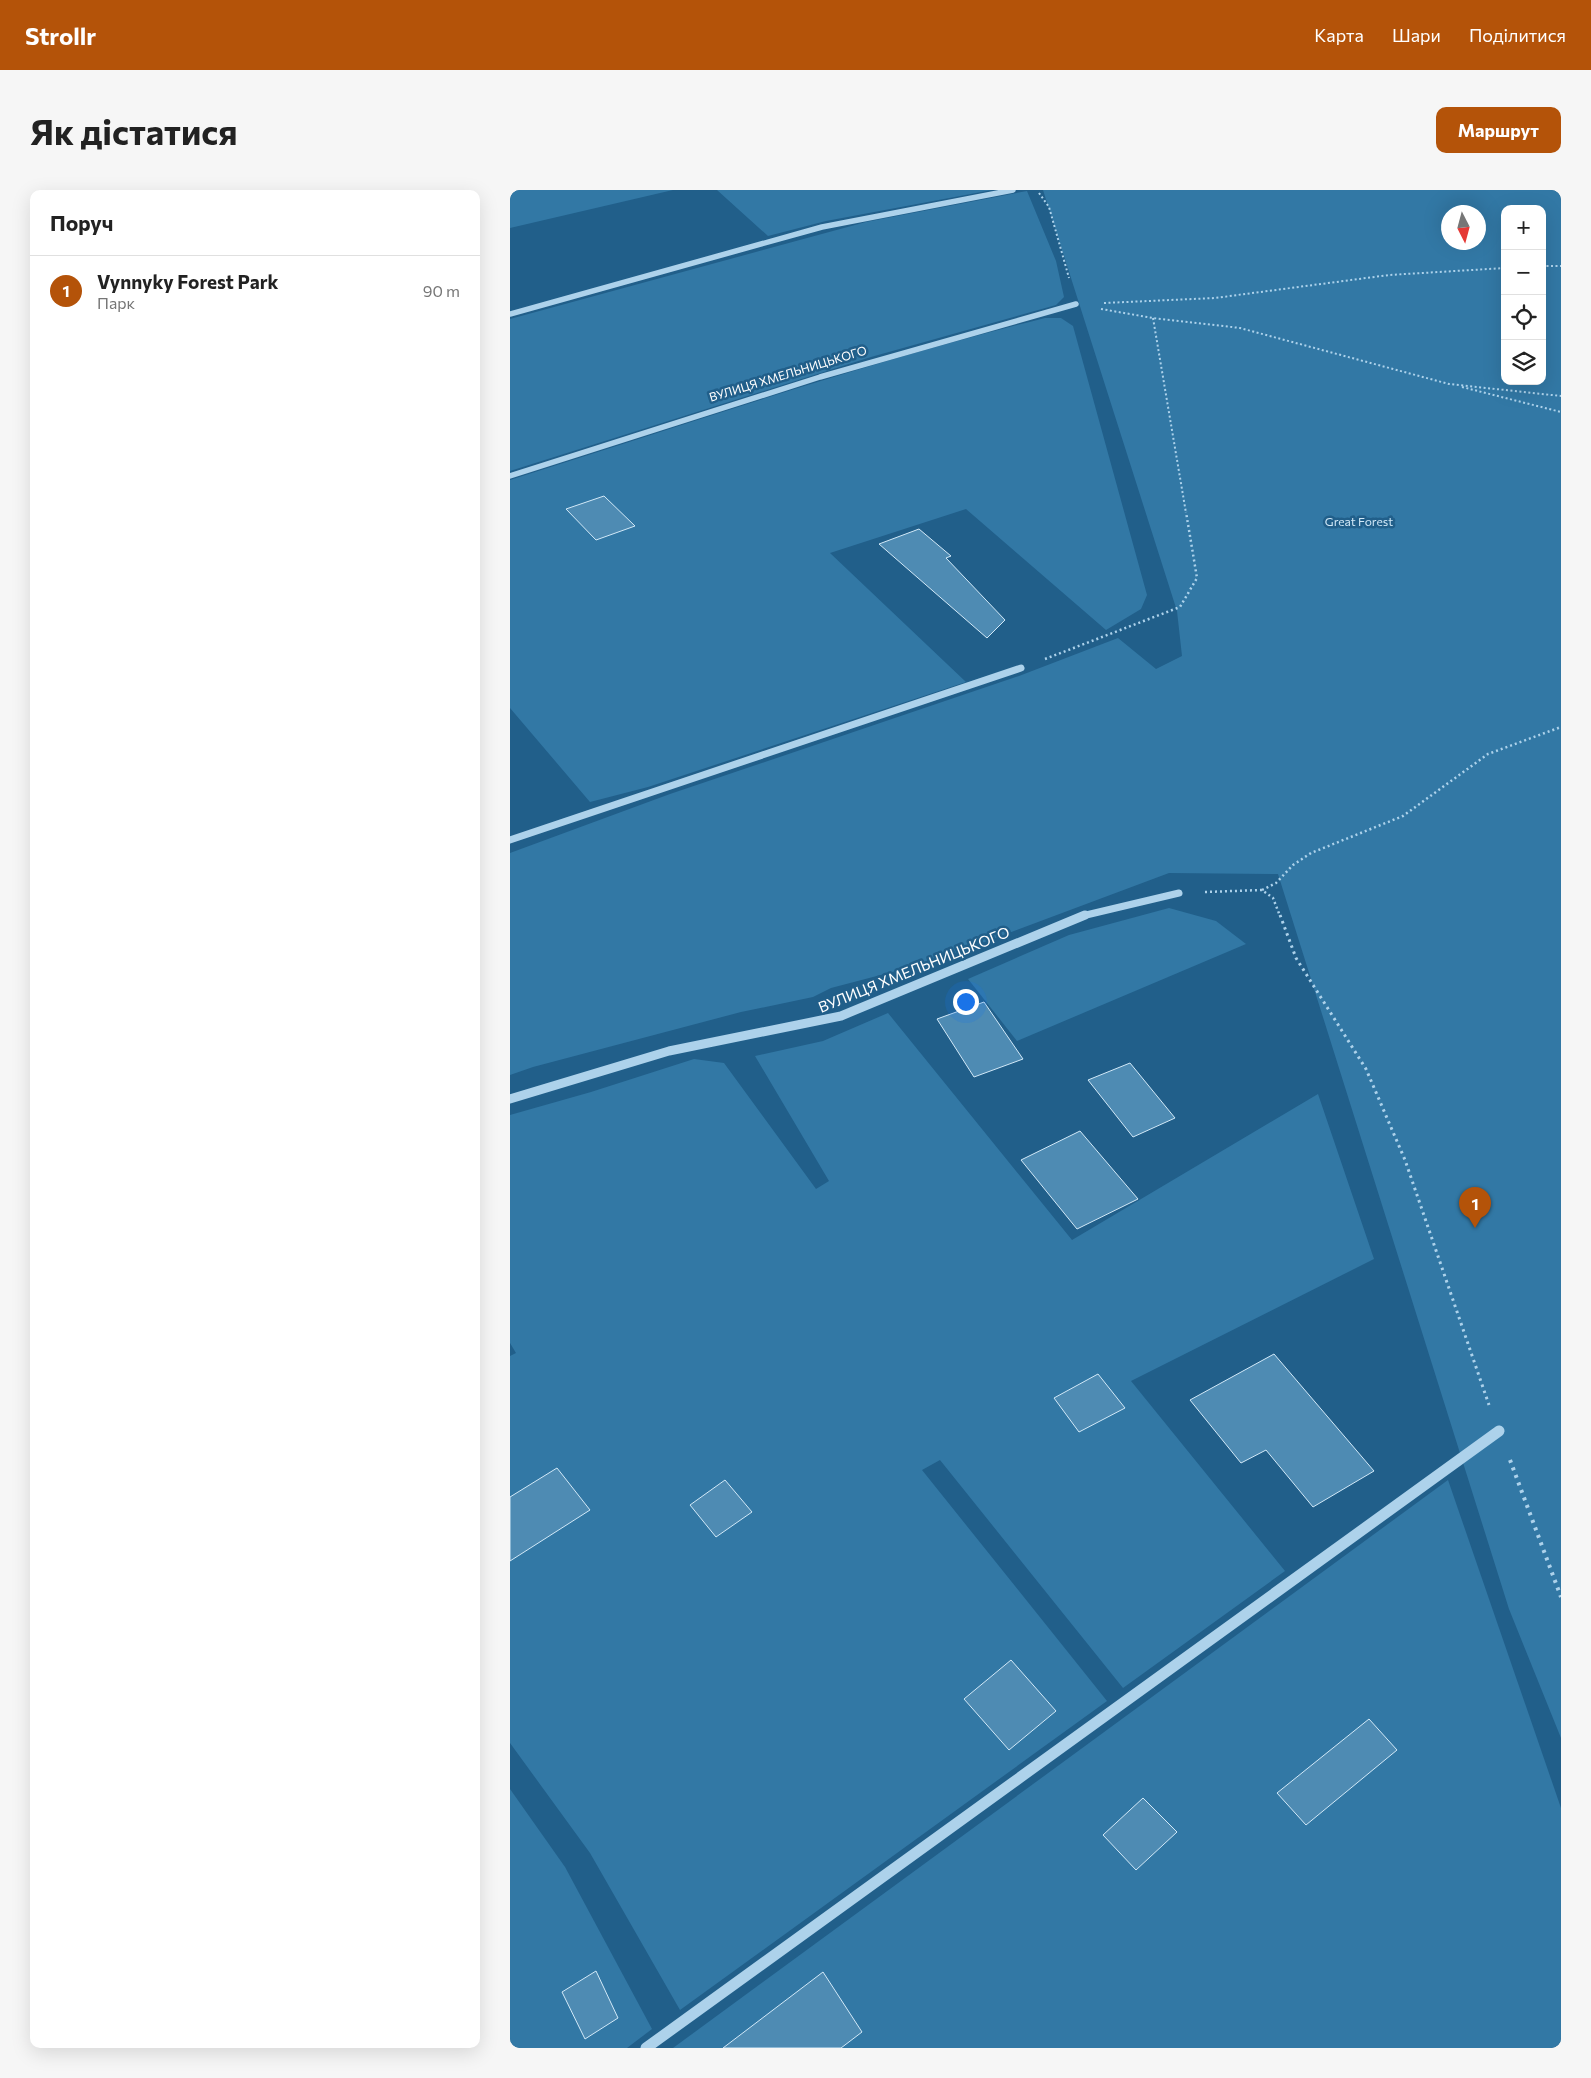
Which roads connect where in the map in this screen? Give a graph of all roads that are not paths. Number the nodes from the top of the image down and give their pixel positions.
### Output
1 (1013, 190) edge
2 (1076, 304) road end
3 (510, 314) edge
4 (510, 476) edge
5 (1021, 668) road end
6 (510, 840) edge
7 (1179, 893) road end
8 (510, 1099) edge
9 (1499, 1431) road end
10 (646, 2048) edge

1 - 3 street
2 - 4 street, ВУЛИЦЯ ХМЕЛЬНИЦЬКОГО
5 - 6 street
7 - 8 street, ВУЛИЦЯ ХМЕЛЬНИЦЬКОГО
9 - 10 street

